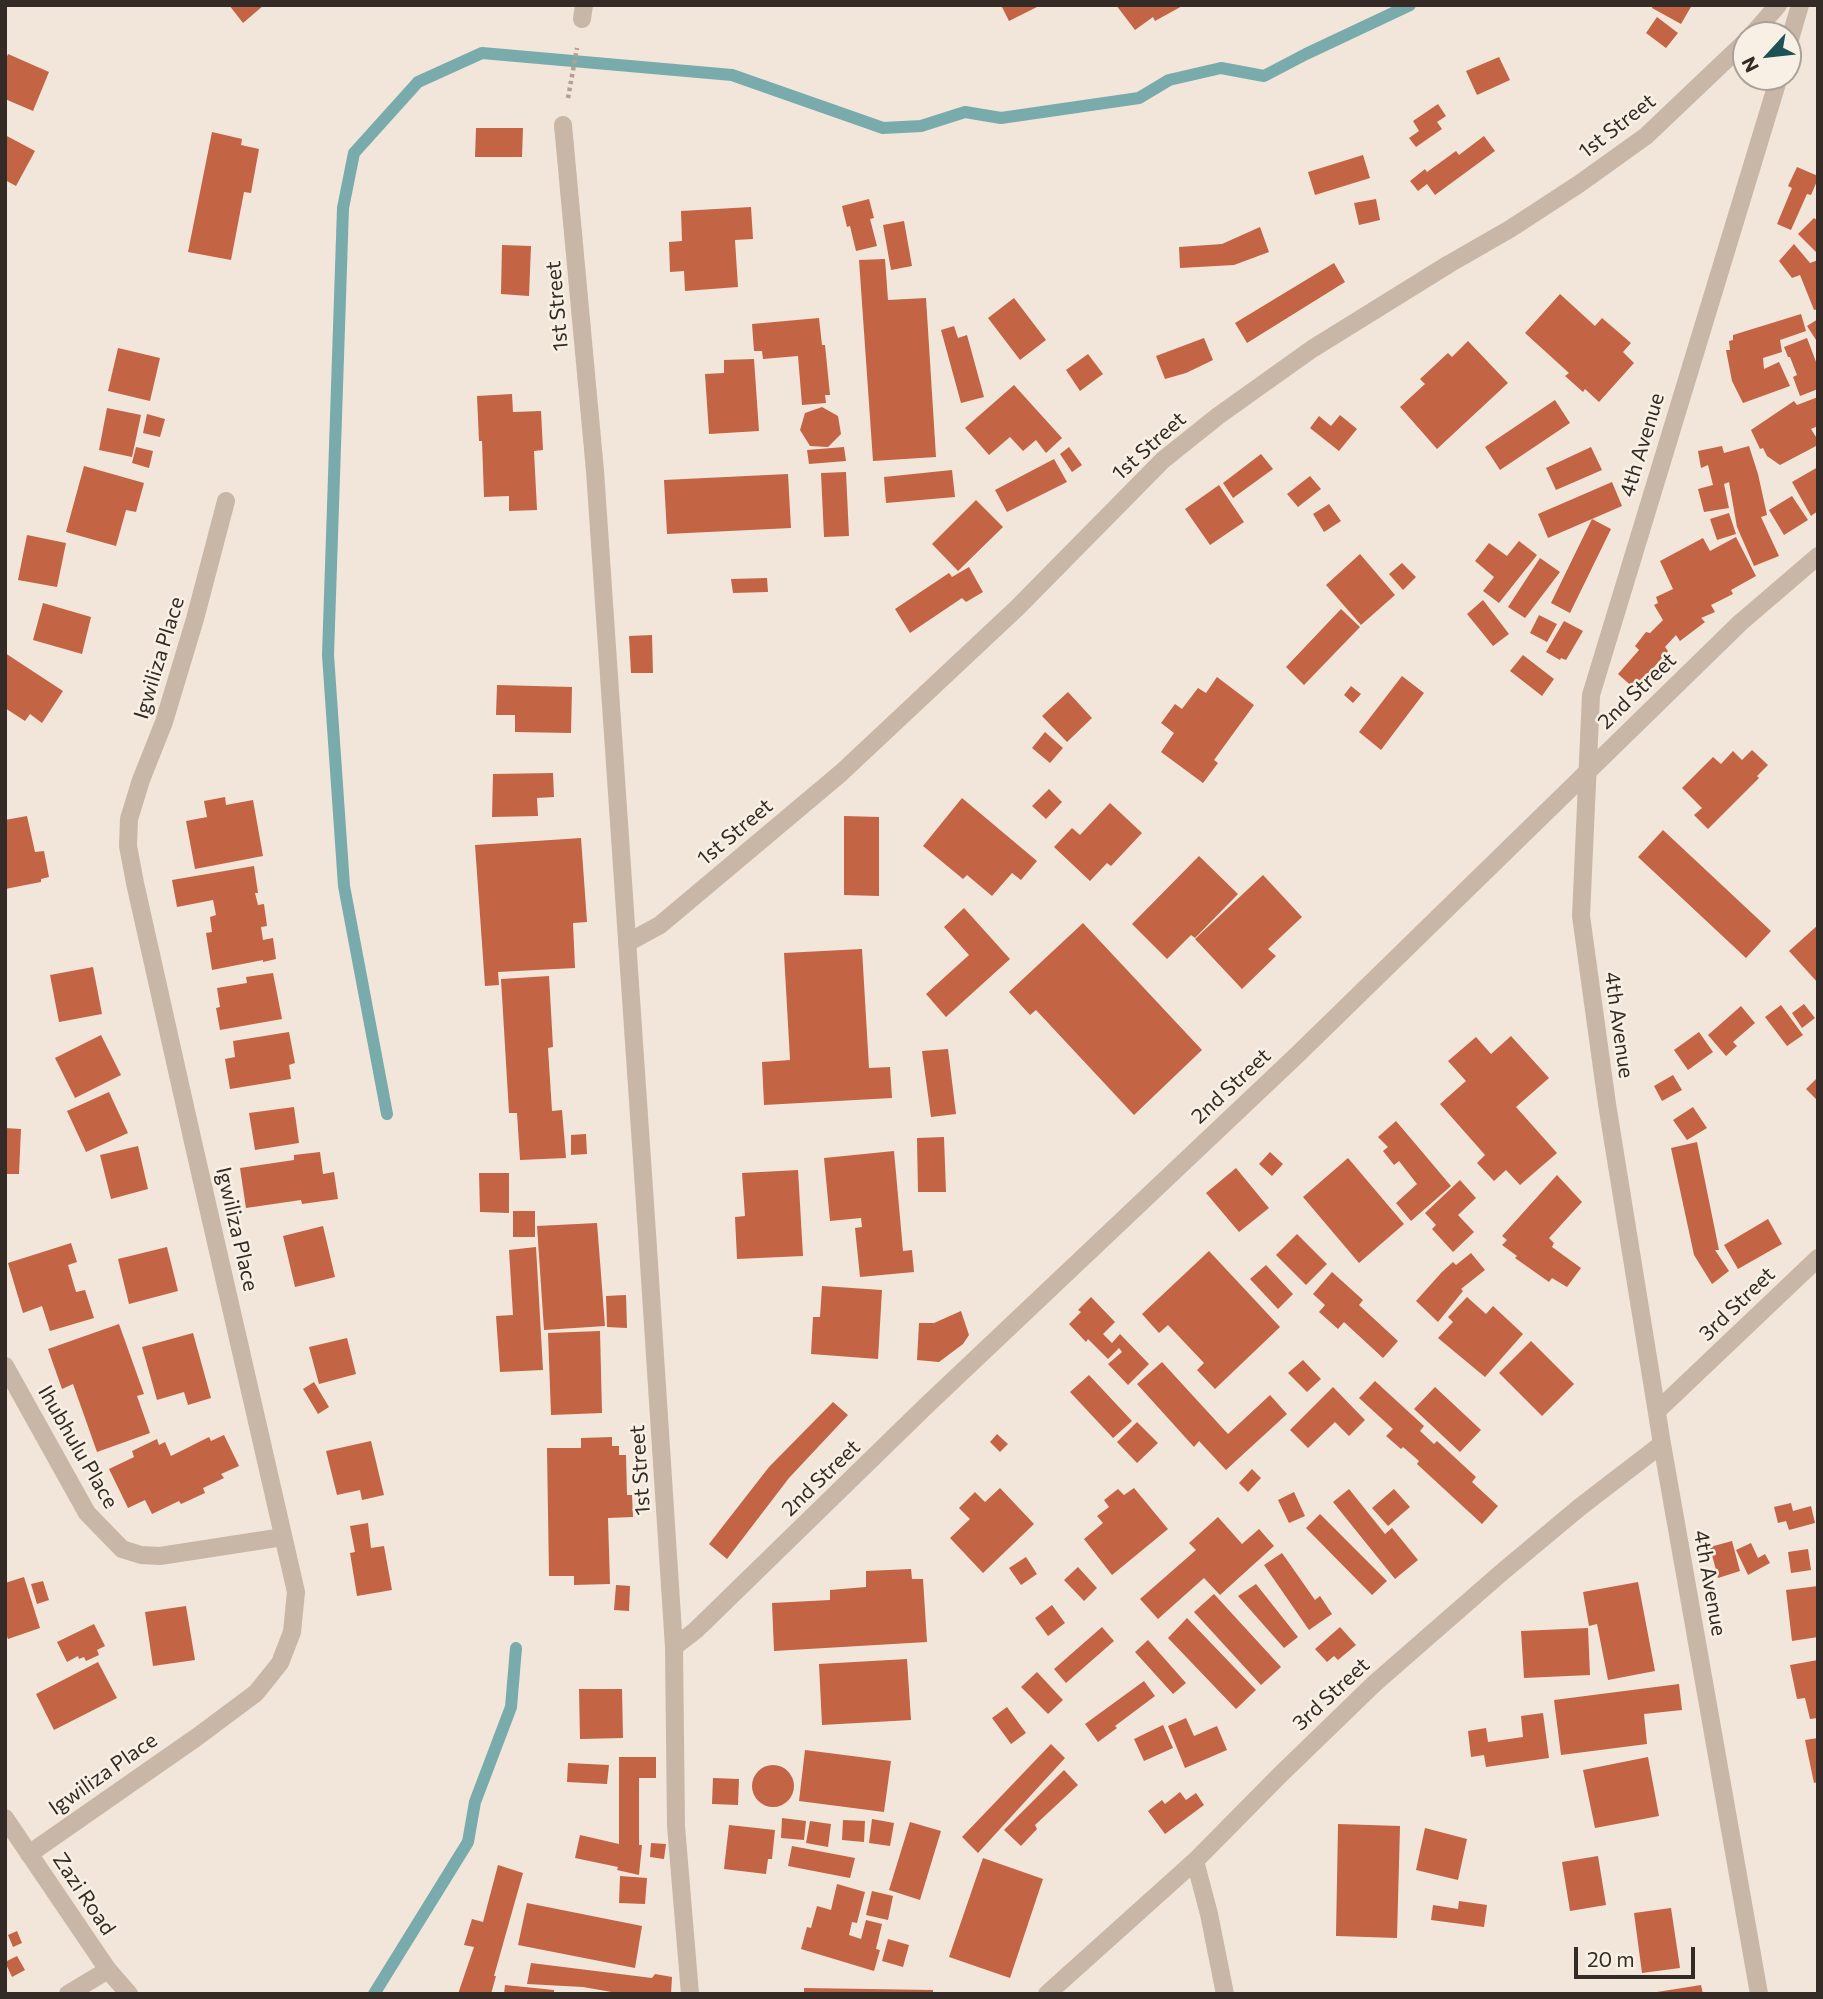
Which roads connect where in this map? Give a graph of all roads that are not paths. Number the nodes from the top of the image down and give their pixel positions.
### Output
1 (1778, 5) edge
2 (1764, 21) edge
3 (1732, 54) edge
4 (1775, 91) edge
5 (563, 125) road end
6 (226, 501) dead end
7 (1818, 556) edge
8 (1587, 771) junction
9 (627, 943) junction
10 (1818, 1258) edge
11 (5, 1366) edge
12 (1657, 1411) junction
13 (1662, 1444) junction
14 (284, 1537) junction
15 (674, 1647) junction
16 (5, 1818) edge
17 (29, 1854) junction
18 (1195, 1861) junction
19 (108, 1970) junction
20 (68, 1994) edge
21 (129, 1994) edge
22 (690, 1994) edge
23 (1047, 1994) edge
24 (1225, 1994) edge
25 (1759, 1994) edge

1 - 2 street
3 - 9 street, 1st Street
4 - 8 street, 4th Avenue
5 - 9 street, 1st Street
6 - 14 street, Igwiliza Place
7 - 8 street, 2nd Street
8 - 12 street, 4th Avenue
8 - 15 street, 2nd Street
9 - 15 street, 1st Street
10 - 12 street, 3rd Street
11 - 14 street, Ihubhulu Place
12 - 13 street, 4th Avenue
13 - 18 street, 3rd Street
13 - 25 street, 4th Avenue
14 - 17 street, Igwiliza Place
15 - 22 street, 1st Street
16 - 17 street, Zazi Road
17 - 19 street, Zazi Road
18 - 23 street, 3rd Street
18 - 24 street
19 - 20 street
19 - 21 street, Zazi Road

